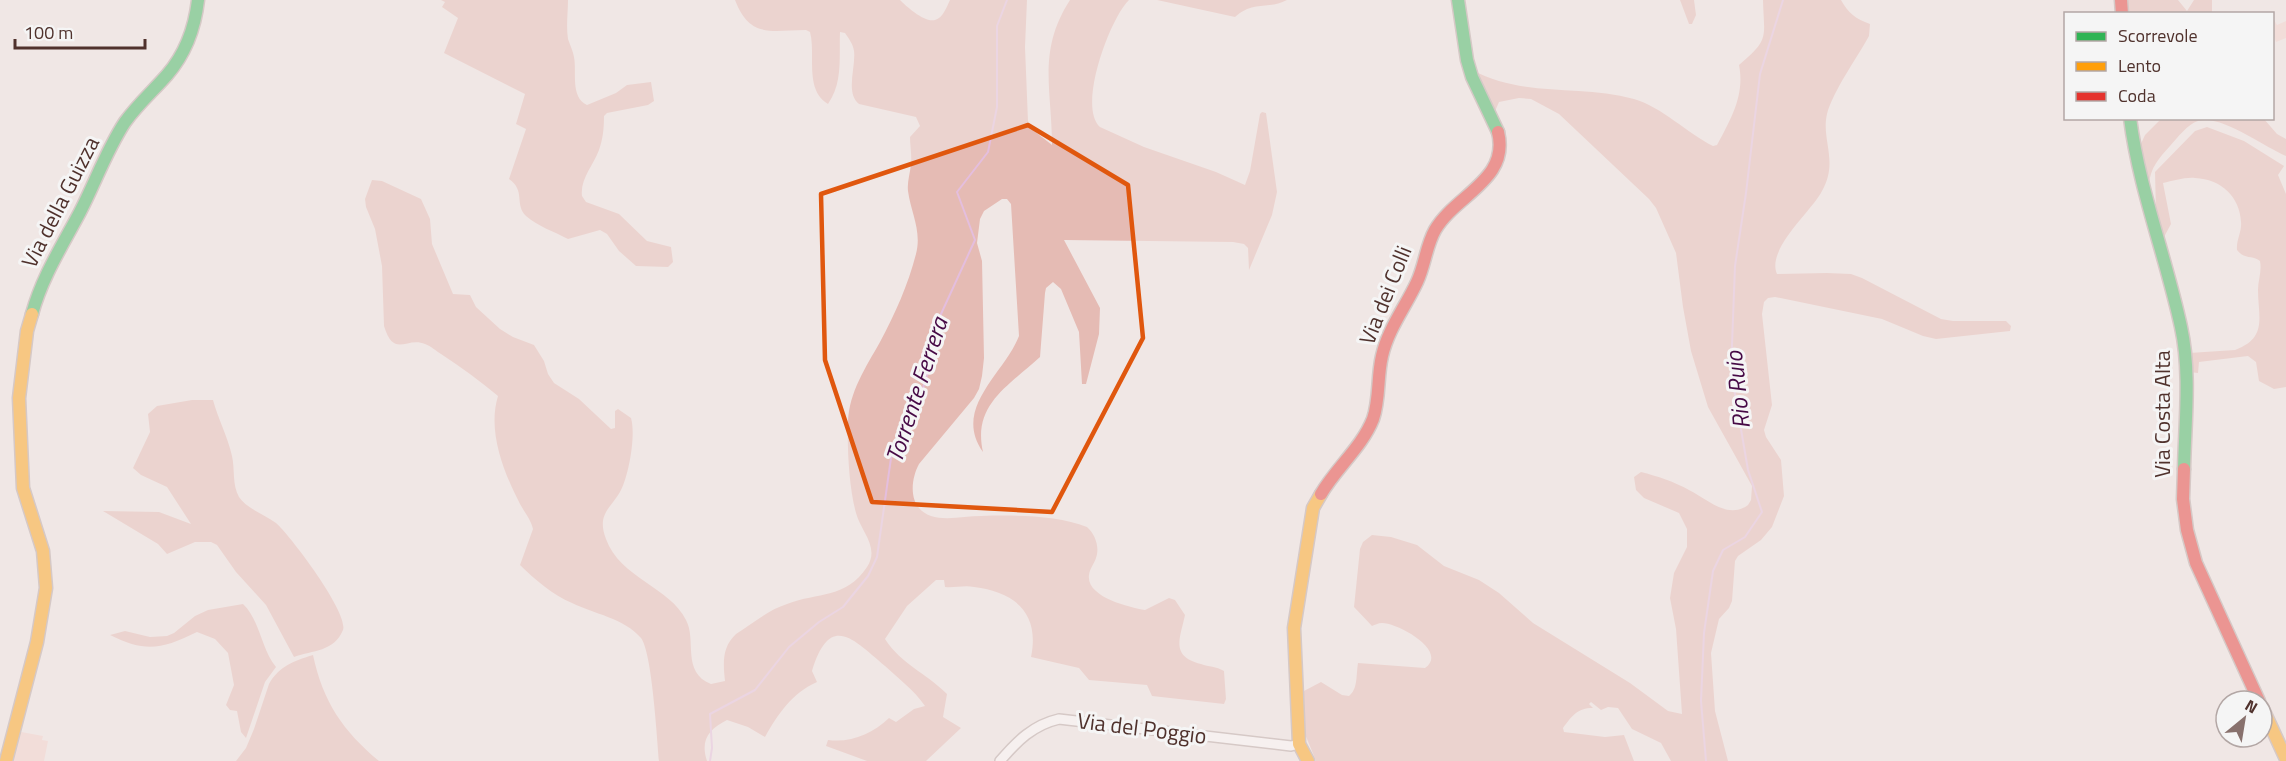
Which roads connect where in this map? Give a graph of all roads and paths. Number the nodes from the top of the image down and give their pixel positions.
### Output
1 (198, 0) edge
2 (1458, 0) edge
3 (2130, 120) edge
4 (2254, 689) edge
5 (2274, 733) edge
6 (1299, 744) junction
7 (2286, 759) edge
8 (6, 761) edge
9 (1000, 761) edge
10 (1308, 761) edge

1 - 8 street, Via della Guizza
2 - 6 street, Via dei Colli
3 - 4 street, Via Costa Alta
5 - 7 street
6 - 9 street, Via del Poggio
6 - 10 street, Via dei Colli

